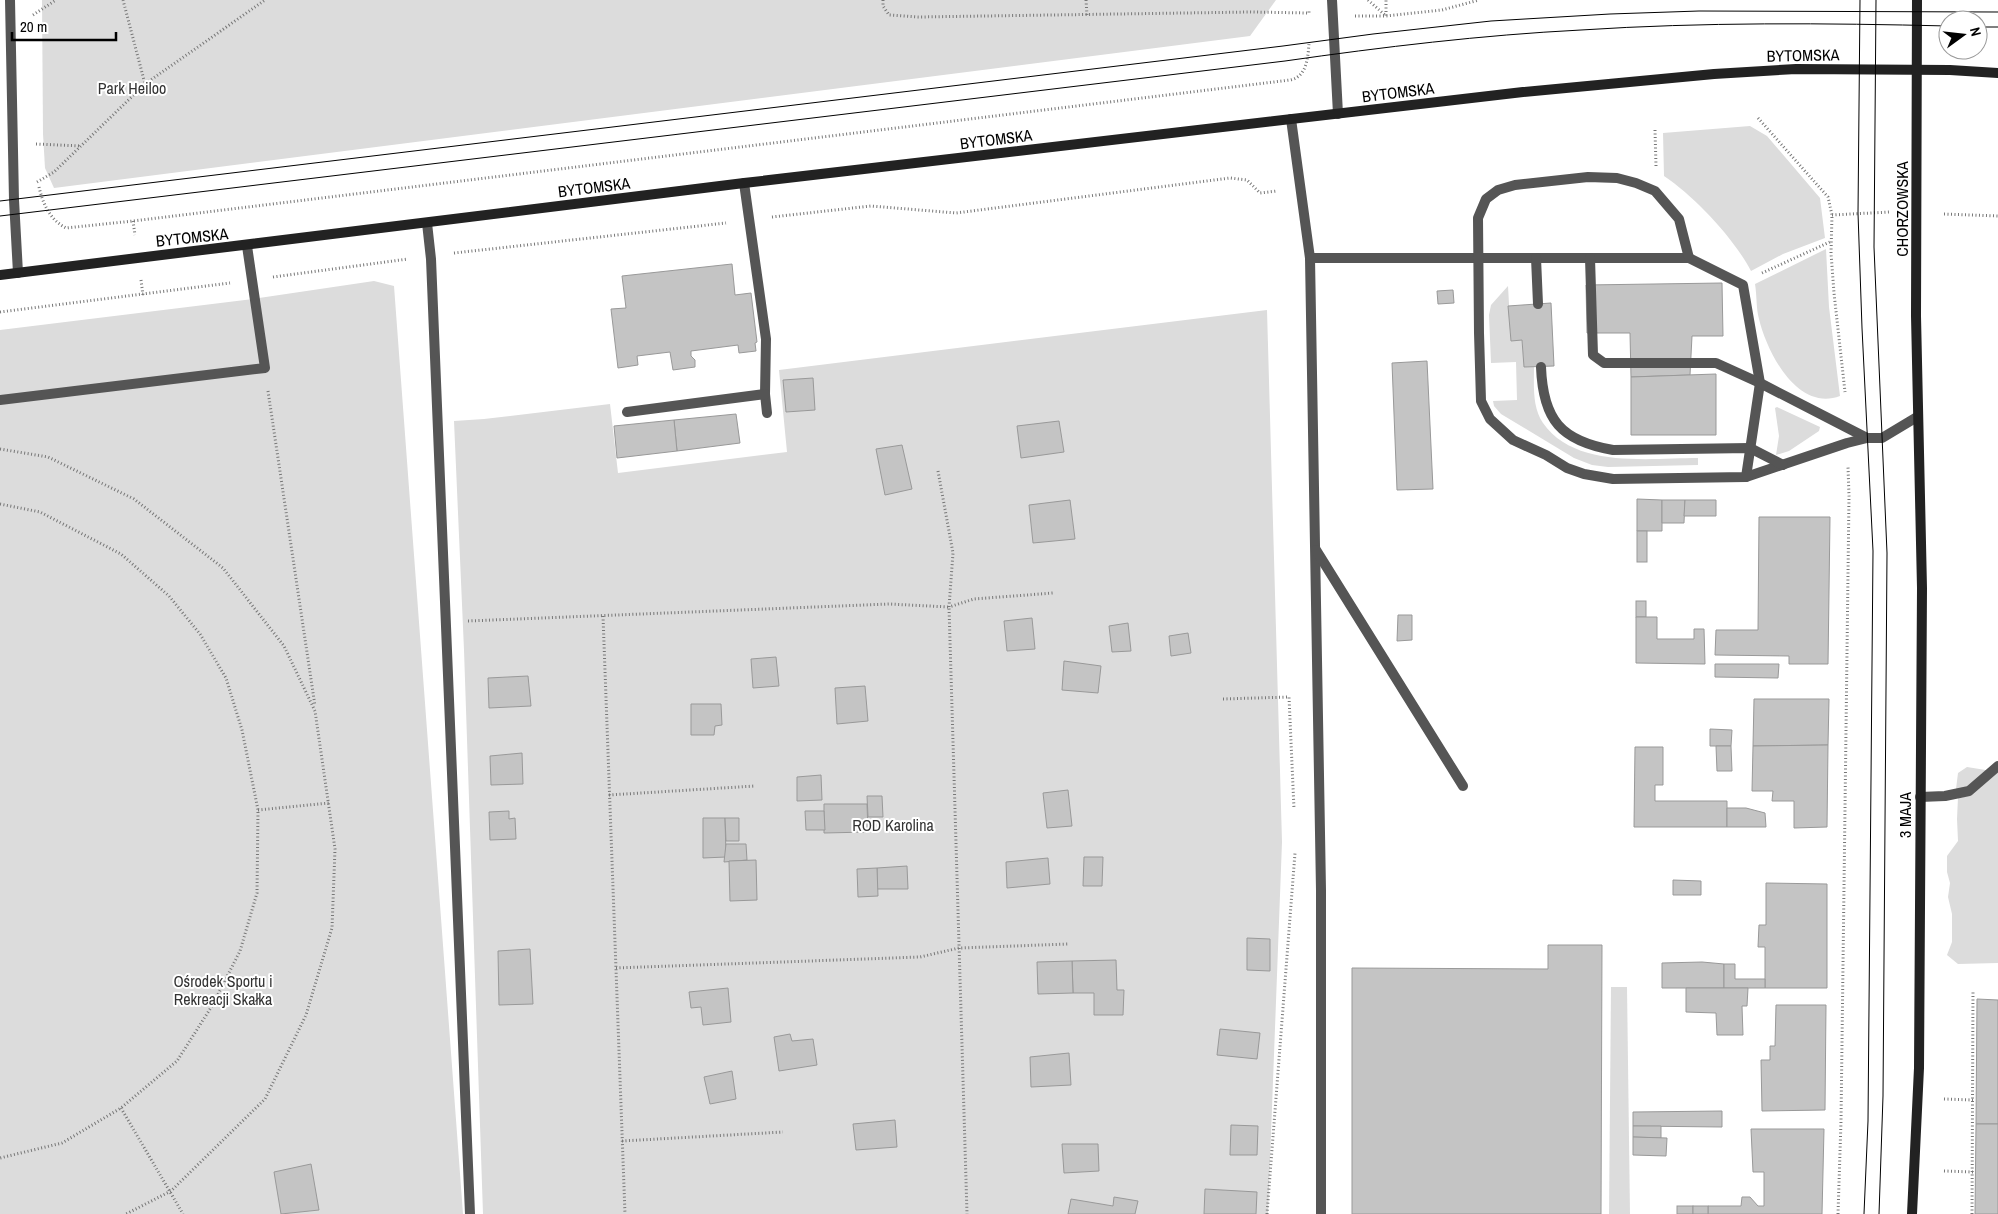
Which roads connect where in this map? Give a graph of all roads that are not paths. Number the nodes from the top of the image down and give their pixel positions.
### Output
1 (10, 0) edge
2 (1332, 0) edge
3 (1917, 0) edge
4 (1917, 70) junction
5 (1998, 73) edge
6 (1338, 114) junction
7 (1291, 119) junction
8 (744, 183) junction
9 (427, 222) junction
10 (247, 246) junction
11 (1310, 258) junction
12 (1478, 258) junction
13 (1536, 258) junction
14 (1590, 258) junction
15 (1689, 258) junction
16 (18, 273) junction
17 (0, 276) edge
18 (1538, 304) dead end
19 (1541, 366) dead end
20 (1760, 383) junction
21 (765, 394) junction
22 (0, 400) edge
23 (627, 412) dead end
24 (767, 413) dead end
25 (1917, 417) junction
26 (1867, 438) junction
27 (1750, 448) junction
28 (1782, 465) junction
29 (1746, 477) junction
30 (1316, 549) junction
31 (1998, 766) edge
32 (1463, 786) dead end
33 (1920, 797) junction
34 (470, 1214) edge
35 (1321, 1214) edge
36 (1912, 1214) edge

1 - 16 street
2 - 6 street
3 - 4 main road, CHORZOWSKA
4 - 5 main road, BYTOMSKA
4 - 6 main road, BYTOMSKA
4 - 25 main road, CHORZOWSKA
6 - 7 main road, BYTOMSKA
7 - 8 main road, BYTOMSKA
7 - 11 street
8 - 9 main road, BYTOMSKA
8 - 21 street
9 - 10 main road, BYTOMSKA
9 - 34 street
10 - 16 main road, BYTOMSKA
10 - 22 street
11 - 12 street
11 - 30 street
12 - 13 street
12 - 15 street
12 - 29 street
13 - 14 street
13 - 18 street
14 - 15 street
14 - 20 street
15 - 20 street
16 - 17 main road, BYTOMSKA
19 - 27 street
20 - 26 street
20 - 27 street
21 - 23 street
21 - 24 street
25 - 26 street
25 - 33 main road, 3 MAJA
26 - 28 street
27 - 28 street
27 - 29 street
28 - 29 street
30 - 32 street
30 - 35 street
31 - 33 street
33 - 36 main road, 3 MAJA

